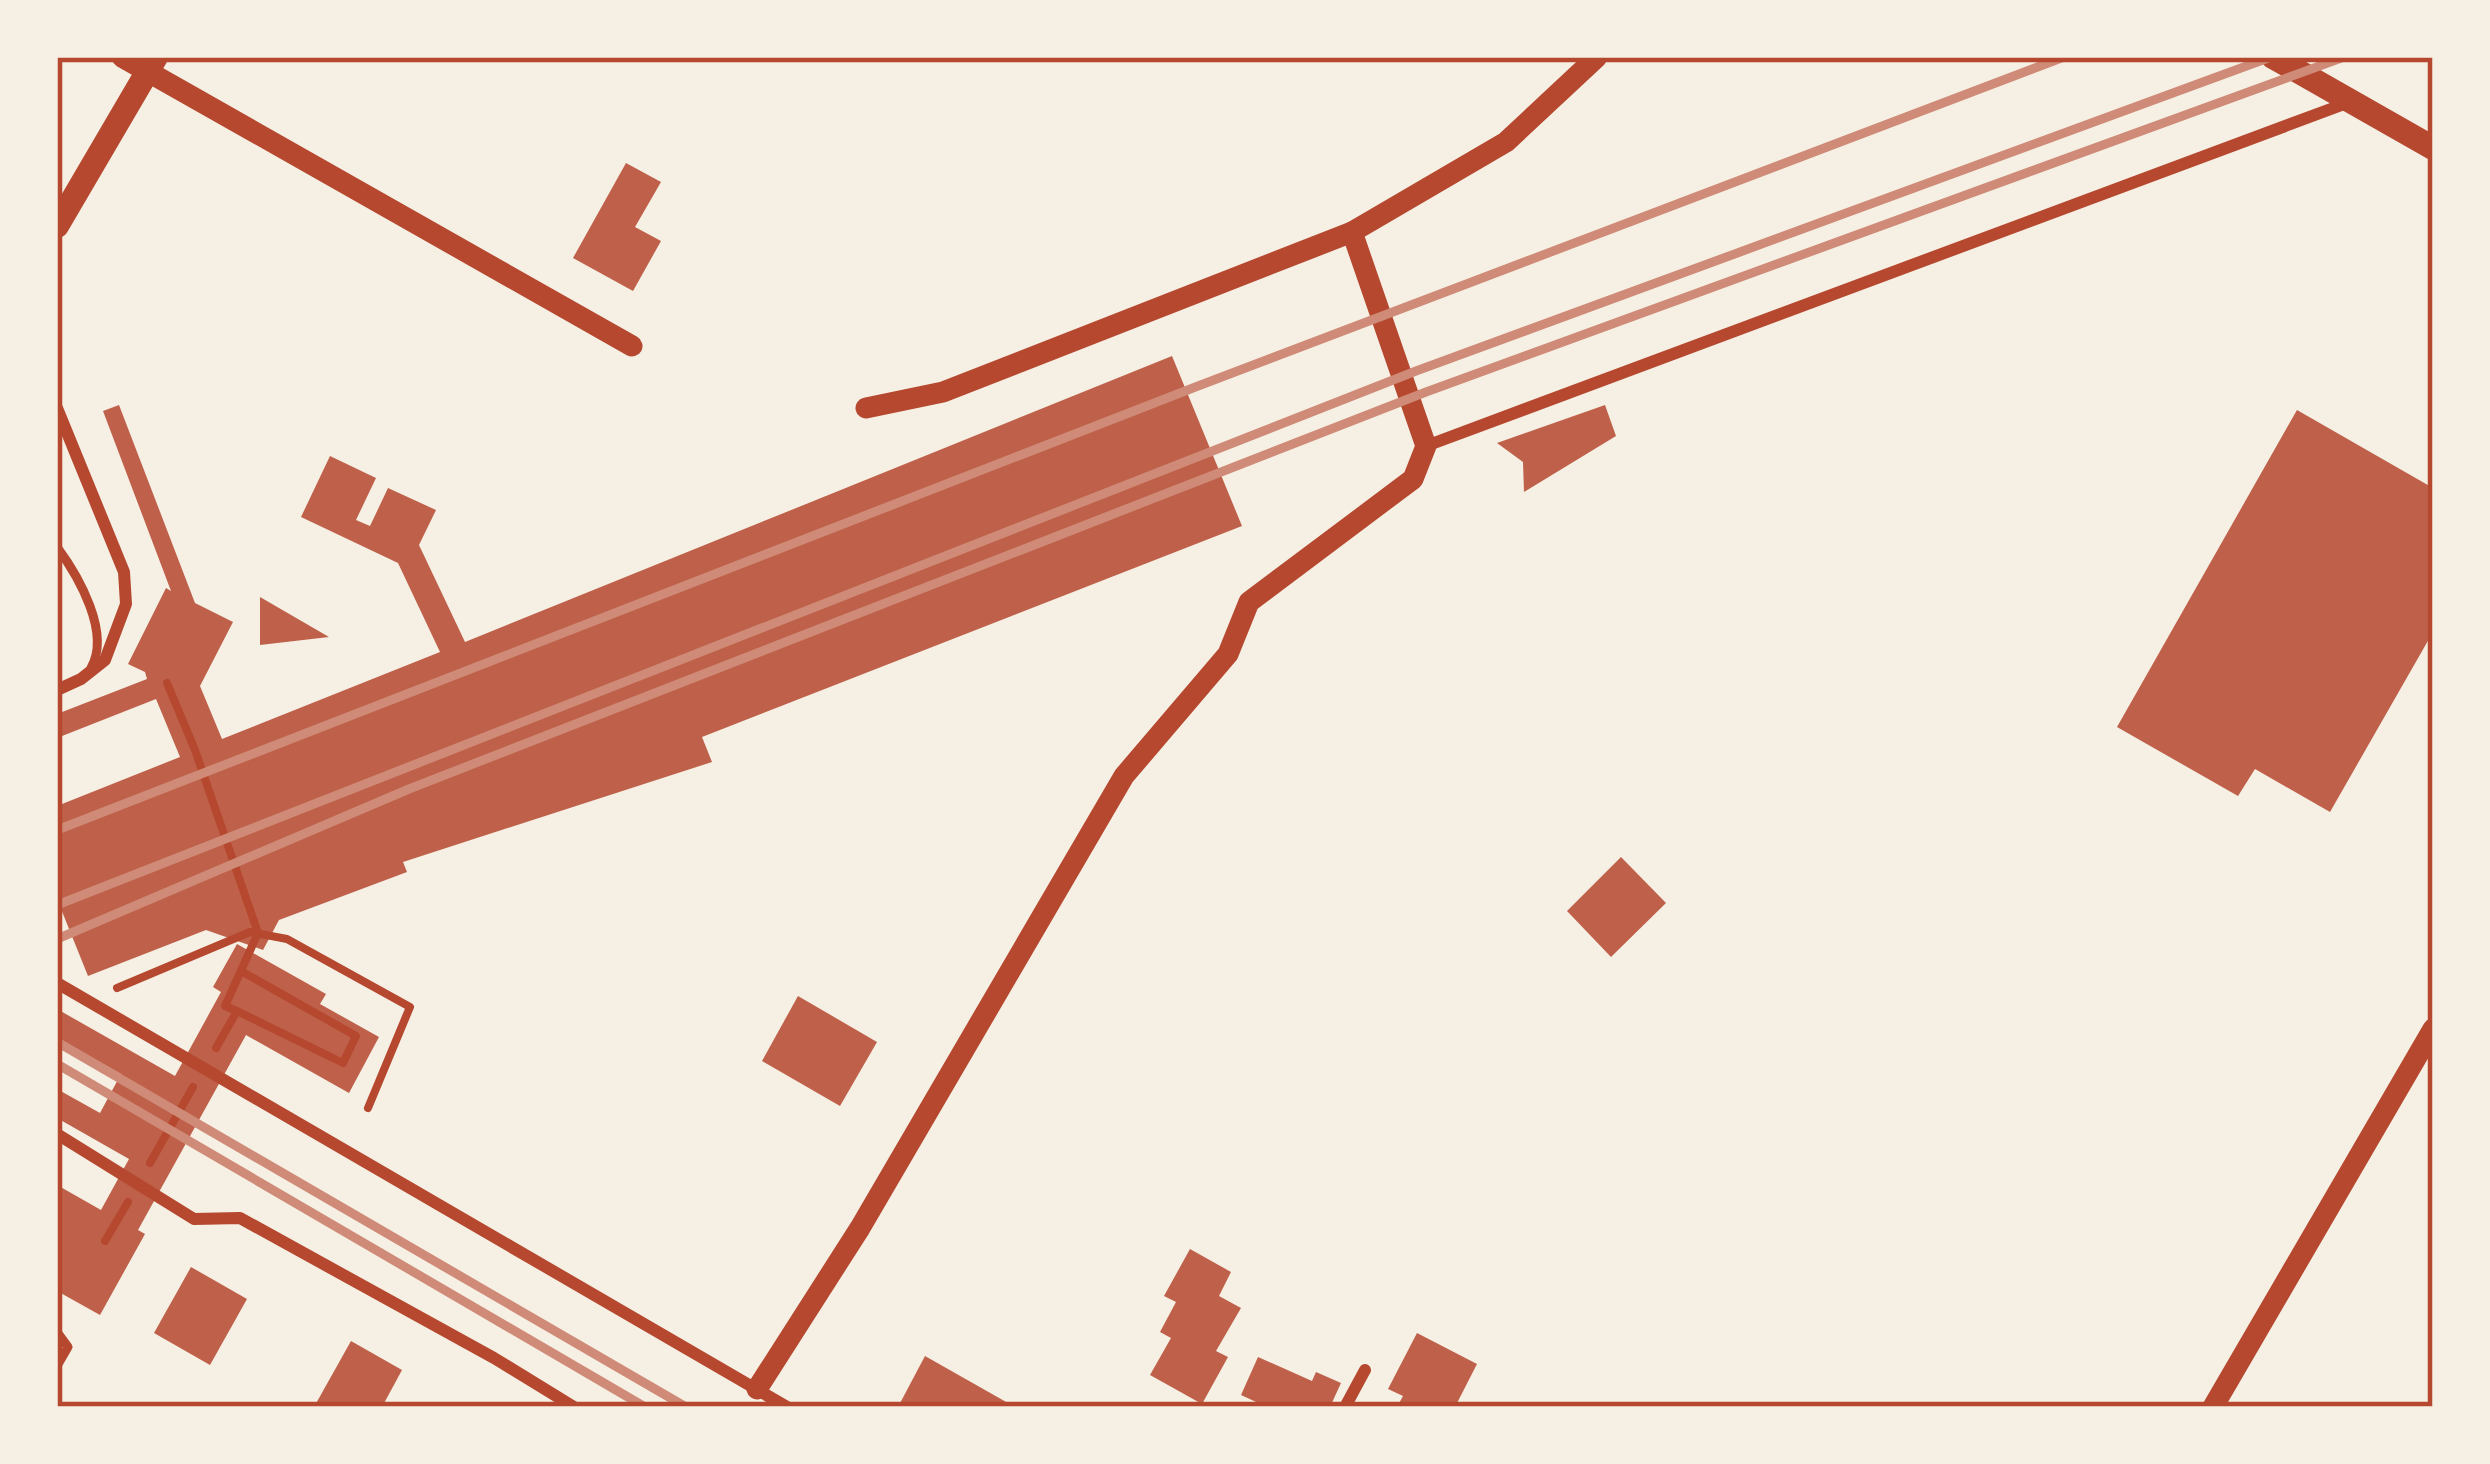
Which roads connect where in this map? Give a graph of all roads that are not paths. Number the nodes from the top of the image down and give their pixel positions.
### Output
1 (122, 57) edge
2 (1597, 57) edge
3 (2273, 57) edge
4 (151, 64) edge
5 (2350, 102) junction
6 (2433, 148) edge
7 (57, 226) edge
8 (1352, 232) junction
9 (632, 346) dead end
10 (57, 408) edge
11 (866, 408) dead end
12 (57, 437) edge
13 (71, 443) junction
14 (1426, 446) junction
15 (57, 547) edge
16 (81, 679) junction
17 (57, 690) edge
18 (57, 983) edge
19 (2433, 1029) edge
20 (57, 1134) edge
21 (57, 1332) edge
22 (57, 1366) edge
23 (1365, 1370) dead end
24 (758, 1389) junction
25 (574, 1407) edge
26 (787, 1407) edge
27 (1345, 1407) edge
28 (2213, 1407) edge

1 - 4 street
2 - 8 street
3 - 5 main road
4 - 7 main road
4 - 9 street
5 - 6 main road
5 - 14 street
8 - 11 street
8 - 14 street
10 - 13 street
12 - 13 lane
13 - 16 street
14 - 24 street
15 - 16 lane
16 - 17 street
18 - 24 street
19 - 28 street
20 - 25 street
21 - 22 lane
23 - 27 street
24 - 26 street

